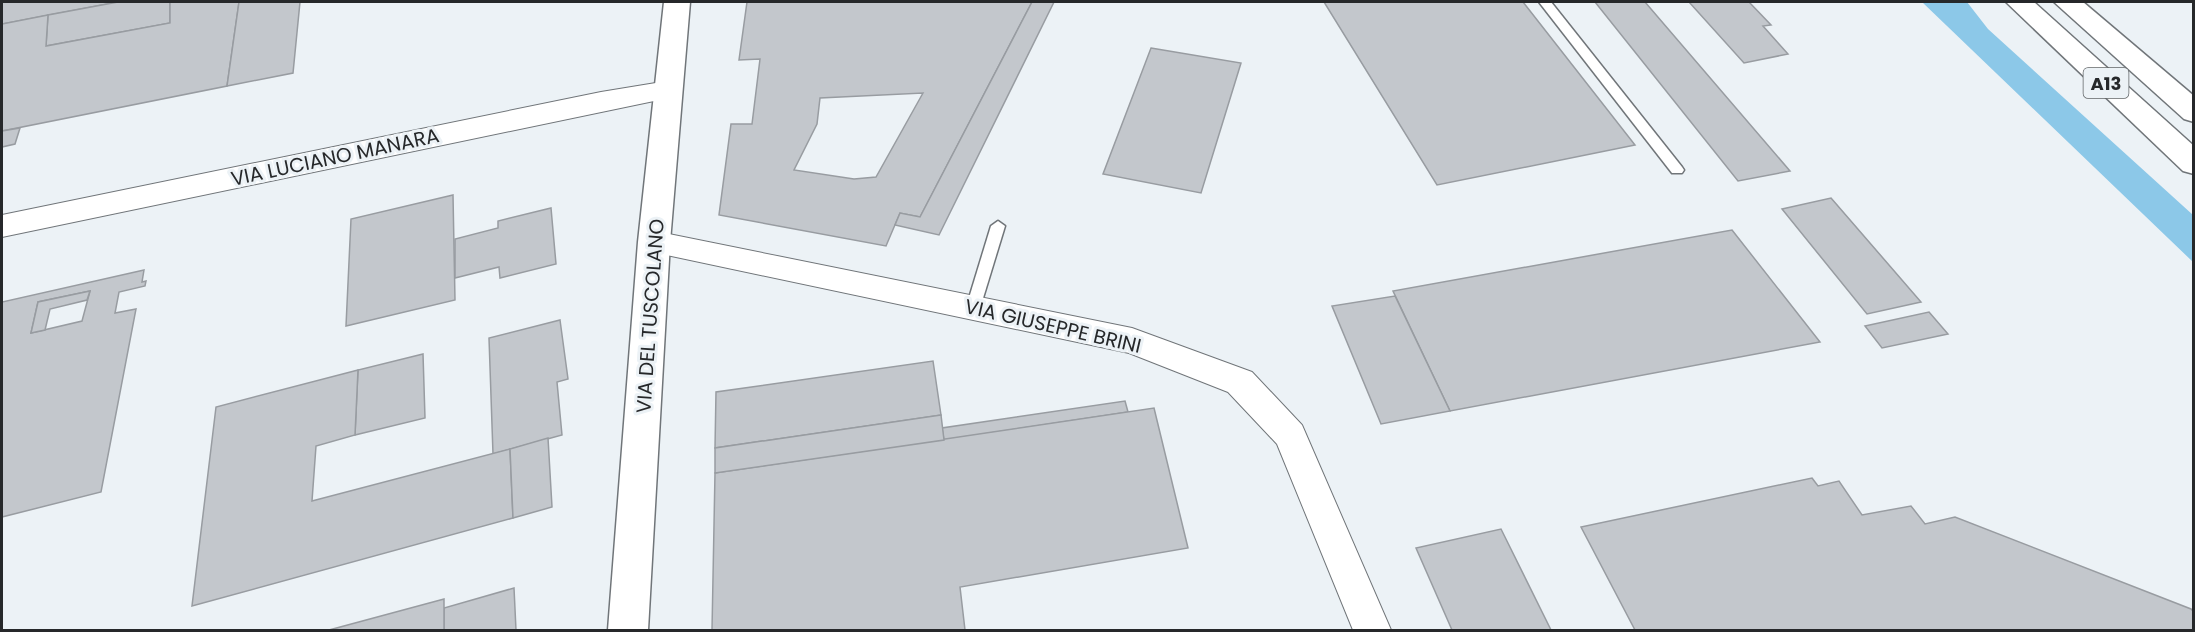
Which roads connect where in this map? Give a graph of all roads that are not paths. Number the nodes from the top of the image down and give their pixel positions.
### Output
1 (677, 2) edge
2 (1545, 2) edge
3 (2019, 2) edge
4 (2067, 2) edge
5 (668, 90) junction
6 (2193, 112) edge
7 (2193, 165) edge
8 (1677, 170) dead end
9 (2, 226) edge
10 (998, 226) dead end
11 (654, 242) junction
12 (973, 308) junction
13 (628, 630) edge
14 (1372, 630) edge

1 - 5 main road, VIA DEL TUSCOLANO
2 - 8 lane
3 - 7 main road, A13
4 - 6 main road, A13
5 - 9 street, VIA LUCIANO MANARA
5 - 11 main road, VIA DEL TUSCOLANO
10 - 12 lane
11 - 12 street, VIA GIUSEPPE BRINI
11 - 13 main road, VIA DEL TUSCOLANO
12 - 14 street, VIA GIUSEPPE BRINI

